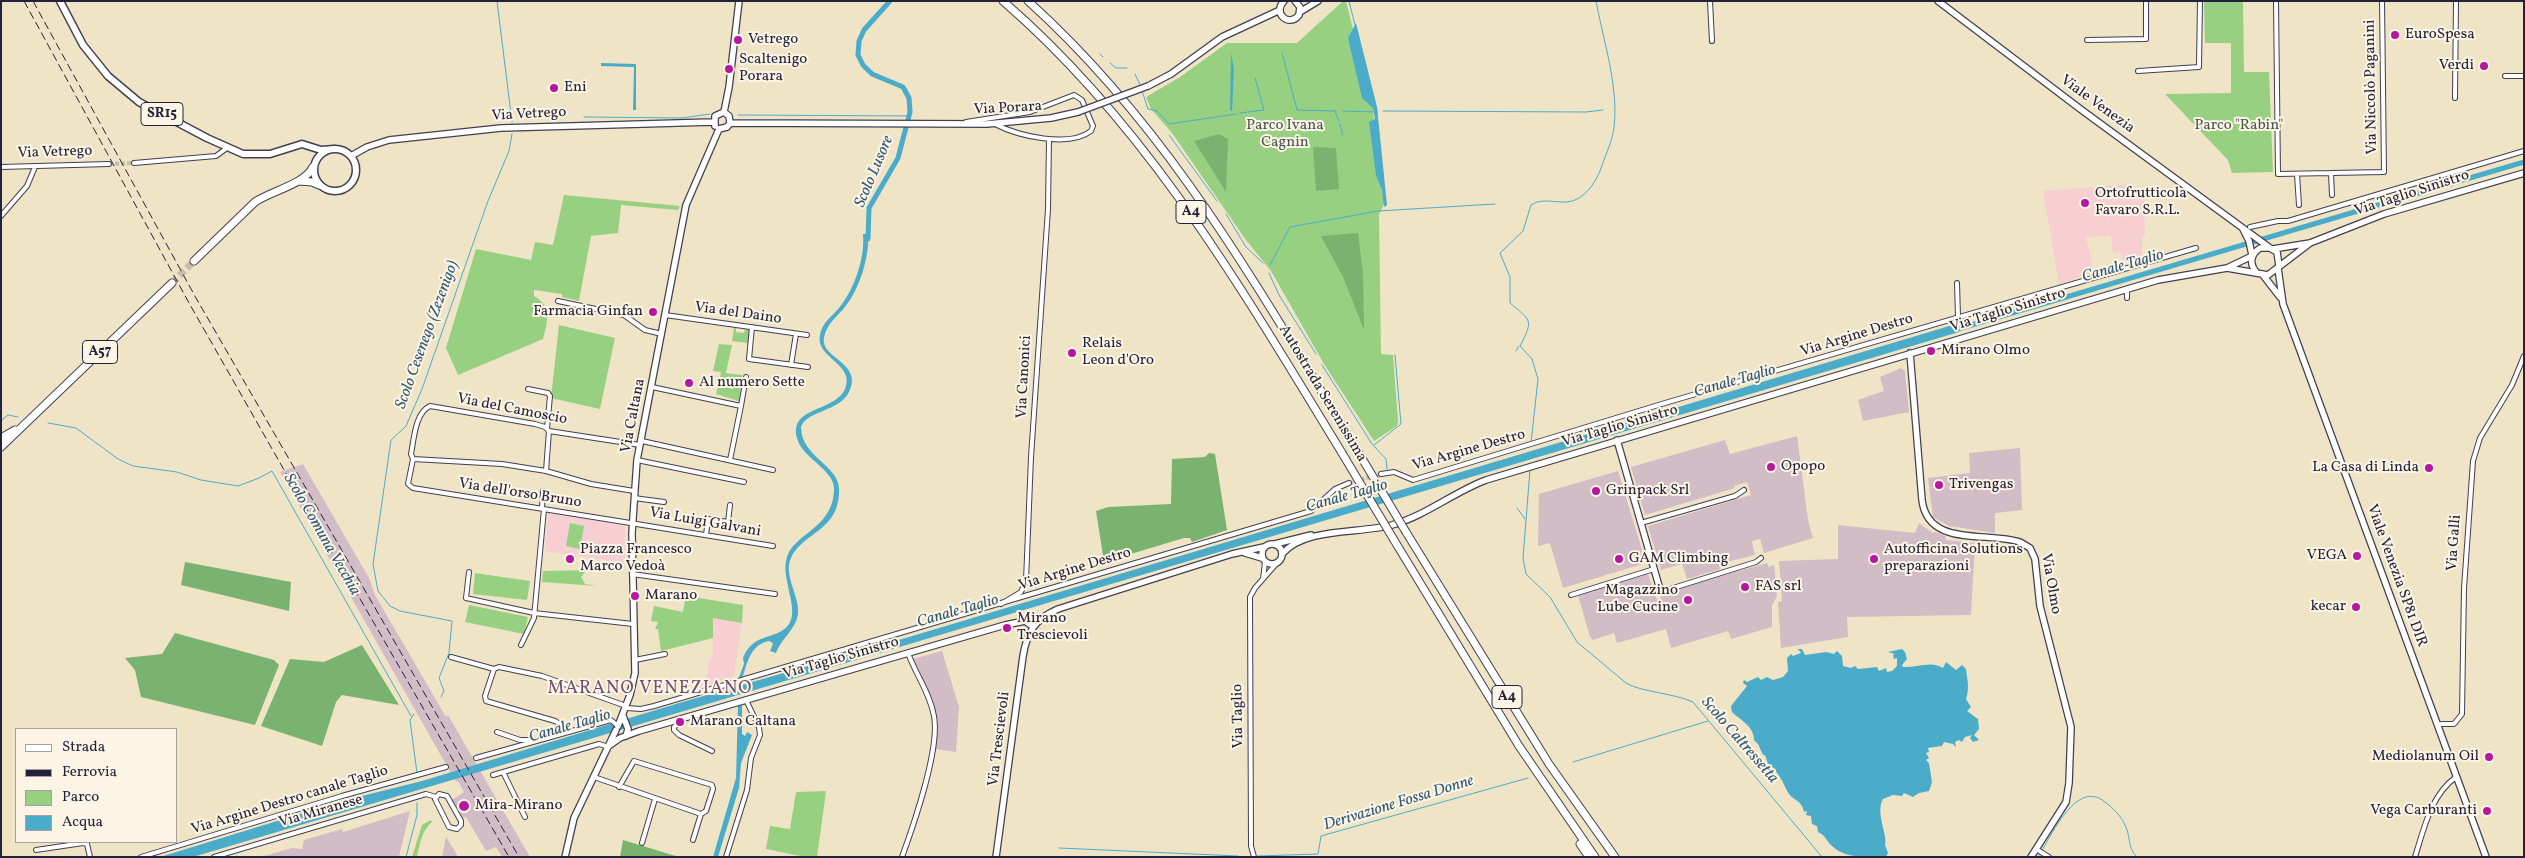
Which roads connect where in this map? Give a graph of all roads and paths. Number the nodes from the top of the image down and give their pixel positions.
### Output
1 (60, 1) edge
2 (739, 1) edge
3 (1002, 1) edge
4 (1028, 1) edge
5 (1284, 1) edge
6 (1318, 1) edge
7 (1710, 1) edge
8 (1938, 1) edge
9 (2146, 1) edge
10 (2200, 1) edge
11 (2276, 1) edge
12 (2382, 1) edge
13 (2456, 1) edge
14 (1297, 2) edge
15 (1279, 6) edge
16 (1300, 12) junction
17 (1282, 17) junction
18 (1263, 19) junction
19 (2087, 40) dead end
20 (1712, 41) dead end
21 (2138, 70) dead end
22 (2505, 76) dead end
23 (2524, 76) edge
24 (2455, 98) dead end
25 (724, 112) junction
26 (713, 122) junction
27 (730, 122) junction
28 (993, 123) junction
29 (957, 124) junction
30 (719, 128) junction
31 (1049, 139) junction
32 (307, 146) junction
33 (227, 148) junction
34 (334, 149) junction
35 (2524, 152) edge
36 (351, 156) junction
37 (134, 163) tunnel mouth
38 (109, 164) tunnel mouth
39 (314, 165) junction
40 (1, 167) edge
41 (35, 167) junction
42 (2331, 173) junction
43 (2524, 173) edge
44 (2297, 174) junction
45 (298, 181) junction
46 (319, 185) junction
47 (2332, 195) dead end
48 (2298, 205) dead end
49 (1, 216) edge
50 (2250, 227) dead end
51 (2249, 235) junction
52 (2310, 243) junction
53 (2196, 248) dead end
54 (2272, 248) junction
55 (2252, 254) junction
56 (194, 261) tunnel mouth
57 (2278, 267) junction
58 (2227, 268) junction
59 (2257, 272) junction
60 (2264, 275) junction
61 (172, 283) tunnel mouth
62 (1957, 283) dead end
63 (2127, 289) junction
64 (2127, 298) dead end
65 (558, 301) dead end
66 (2284, 304) junction
67 (665, 316) junction
68 (1958, 317) junction
69 (752, 327) junction
70 (662, 334) junction
71 (796, 334) junction
72 (807, 335) dead end
73 (1910, 353) junction
74 (2524, 356) edge
75 (791, 365) junction
76 (808, 367) dead end
77 (746, 377) dead end
78 (652, 387) junction
79 (528, 389) dead end
80 (741, 406) junction
81 (28, 422) junction
82 (548, 430) junction
83 (1, 438) edge
84 (1617, 440) junction
85 (641, 443) junction
86 (1, 447) edge
87 (413, 459) junction
88 (637, 460) junction
89 (730, 460) junction
90 (774, 470) dead end
91 (546, 471) junction
92 (1380, 474) tunnel mouth
93 (408, 482) joint
94 (744, 482) dead end
95 (1349, 484) tunnel mouth
96 (1744, 490) dead end
97 (543, 492) dead end
98 (634, 495) junction
99 (664, 502) dead end
100 (730, 505) dead end
101 (543, 509) junction
102 (633, 523) junction
103 (1641, 523) junction
104 (1326, 534) junction
105 (706, 535) junction
106 (1275, 544) junction
107 (773, 546) dead end
108 (1264, 547) junction
109 (1240, 552) junction
110 (1282, 554) junction
111 (1760, 558) dead end
112 (1264, 560) junction
113 (1277, 563) junction
114 (1654, 569) junction
115 (469, 572) dead end
116 (632, 574) junction
117 (1263, 580) junction
118 (1659, 586) joint
119 (775, 594) dead end
120 (1571, 595) dead end
121 (1001, 604) junction
122 (534, 612) junction
123 (633, 624) junction
124 (1032, 626) junction
125 (521, 645) dead end
126 (908, 653) junction
127 (665, 654) dead end
128 (451, 657) dead end
129 (635, 660) junction
130 (494, 668) junction
131 (745, 699) junction
132 (626, 707) junction
133 (623, 716) junction
134 (684, 718) junction
135 (2437, 724) junction
136 (616, 729) junction
137 (571, 731) junction
138 (629, 731) junction
139 (497, 732) dead end
140 (538, 740) junction
141 (610, 746) junction
142 (1519, 746) junction
143 (712, 751) dead end
144 (476, 758) tunnel mouth
145 (446, 767) tunnel mouth
146 (503, 772) junction
147 (492, 775) dead end
148 (594, 777) junction
149 (2456, 777) junction
150 (619, 787) junction
151 (436, 797) junction
152 (656, 799) junction
153 (1577, 805) junction
154 (701, 814) junction
155 (525, 817) dead end
156 (693, 840) dead end
157 (642, 843) dead end
158 (36, 850) dead end
159 (2039, 851) junction
160 (220, 856) edge
161 (90, 857) edge
162 (141, 857) edge
163 (214, 857) edge
164 (565, 857) edge
165 (726, 857) edge
166 (902, 857) edge
167 (996, 857) edge
168 (1254, 857) edge
169 (1589, 857) edge
170 (1595, 857) edge
171 (1615, 857) edge
172 (1621, 857) edge
173 (2031, 857) edge
174 (2050, 857) edge
175 (2415, 857) edge
176 (2486, 857) edge

1 - 33 main road, SR15
2 - 25 main road
3 - 142 highway, Autostrada Serenissima / A4, bridge
4 - 153 highway, Autostrada Serenissima / A4, bridge
5 - 15 main road, Via Porara
6 - 16 main road, Via Porara
7 - 20 street
8 - 51 main road, Viale Venezia
9 - 19 street
10 - 21 street
11 - 44 street
12 - 42 street, Via Niccolò Paganini
13 - 24 street
14 - 16 main road
15 - 17 main road
15 - 18 main road, Via Porara
16 - 17 main road, Via Porara
17 - 18 main road, Via Porara
18 - 28 main road, Via Porara, bridge
22 - 23 street
25 - 26 main road
25 - 27 main road
26 - 30 main road
26 - 36 main road, Via Vetrego
27 - 29 main road, Via Porara
27 - 30 main road
28 - 29 main road, Via Porara
28 - 31 street
29 - 31 street
30 - 67 main road, Via Caltana
31 - 121 street, Via Canonici
32 - 33 main road, SR15
32 - 34 main road
32 - 39 main road
33 - 37 street
34 - 36 main road
34 - 39 main road
35 - 50 street
36 - 46 main road
38 - 41 street, Via Vetrego
39 - 45 highway
39 - 46 main road
40 - 41 street, Via Vetrego
41 - 49 street
42 - 44 street
42 - 47 street
43 - 52 main road, Via Taglio Sinistro
44 - 48 street
45 - 46 highway
45 - 56 highway
51 - 54 main road, Viale Venezia
51 - 55 main road, Viale Venezia
52 - 54 main road, Via Taglio Sinistro
52 - 57 main road, Via Taglio Sinistro
53 - 68 street, Via Argine Destro
54 - 55 main road
54 - 57 main road
55 - 58 main road, Via Taglio Sinistro
55 - 59 main road
57 - 60 main road
57 - 66 main road
58 - 59 main road, Via Taglio Sinistro
58 - 63 main road, Via Taglio Sinistro
59 - 60 main road
60 - 66 main road
61 - 81 highway, A57
62 - 68 street
63 - 64 street
63 - 73 main road, Via Taglio Sinistro
65 - 70 street
66 - 135 main road, Viale Venezia SP81 DIR
67 - 69 street, Via del Daino
67 - 70 main road, Via Caltana
68 - 92 street, Via Argine Destro
69 - 71 street, Via del Daino
69 - 75 street
70 - 78 main road, Via Caltana
71 - 72 street, Via del Daino
71 - 75 street
73 - 84 main road, Via Taglio Sinistro
73 - 159 main road, Via Olmo
74 - 135 street, Via Galli
75 - 76 street
77 - 80 street
78 - 80 street
78 - 85 main road, Via Caltana
79 - 82 street
80 - 89 street
81 - 83 highway, A57
81 - 86 highway, A57
82 - 85 street, Via del Camoscio
82 - 87 street, Via del Camoscio
82 - 91 street
84 - 103 main road
84 - 104 main road, Via Taglio Sinistro
85 - 88 main road, Via Caltana
85 - 89 street, Via del Camoscio
87 - 91 street
87 - 93 street, Via del Camoscio
88 - 94 street
88 - 98 main road, Via Caltana
89 - 90 street, Via del Camoscio
91 - 98 street
93 - 101 street, Via dell'orso Bruno
95 - 121 street, Via Argine Destro
96 - 103 street
97 - 101 street
98 - 99 street
98 - 102 main road, Via Caltana
100 - 105 street
101 - 102 street, Via dell'orso Bruno
101 - 122 street
102 - 105 street, Via Luigi Galvani
102 - 116 main road, Via Caltana
103 - 114 main road
104 - 106 main road, Via Taglio Sinistro
104 - 110 main road, Via Taglio Sinistro
105 - 107 street, Via Luigi Galvani
106 - 108 main road
106 - 110 main road
108 - 109 main road
108 - 112 main road
109 - 112 main road
109 - 124 main road
110 - 113 main road
111 - 118 street
112 - 113 main road
112 - 117 street, Via Taglio
113 - 117 street, Via Taglio
114 - 118 main road
114 - 120 street
115 - 122 street
116 - 119 street
116 - 123 main road, Via Caltana
117 - 168 street, Via Taglio
121 - 132 street, Via Argine Destro
122 - 123 street
122 - 125 street
123 - 129 main road, Via Caltana
124 - 126 main road, Via Taglio Sinistro
124 - 167 main road, Via Trescievoli
126 - 131 main road, Via Taglio Sinistro
126 - 166 street
127 - 129 street
128 - 130 street
129 - 132 main road, Via Caltana
130 - 132 street
130 - 137 street
131 - 134 main road
131 - 165 street
132 - 133 main road, Via Caltana
133 - 136 main road, Via Caltana
133 - 138 main road
134 - 138 main road
134 - 143 street
135 - 149 main road, Viale Venezia SP81 DIR
136 - 137 street
136 - 138 main road
136 - 138 main road
136 - 141 main road, Via Caltana
137 - 140 street
138 - 141 main road
139 - 140 street
140 - 144 street
141 - 146 street
141 - 148 main road, Via Caltana
142 - 169 highway
142 - 170 highway, Autostrada Serenissima / A4
145 - 162 street, Via Argine Destro canale Taglio
146 - 147 street
146 - 155 street
148 - 150 street
148 - 164 main road, Via Caltana
149 - 175 street
149 - 176 main road, Viale Venezia SP81 DIR
150 - 152 street
150 - 154 street
151 - 151 street
151 - 160 street, Via Miranese
152 - 154 street
152 - 157 street
153 - 171 highway, Autostrada Serenissima / A4
153 - 172 highway
154 - 156 street
158 - 161 street
159 - 173 main road, Via Olmo
159 - 174 street
160 - 163 street, Via Miranese

